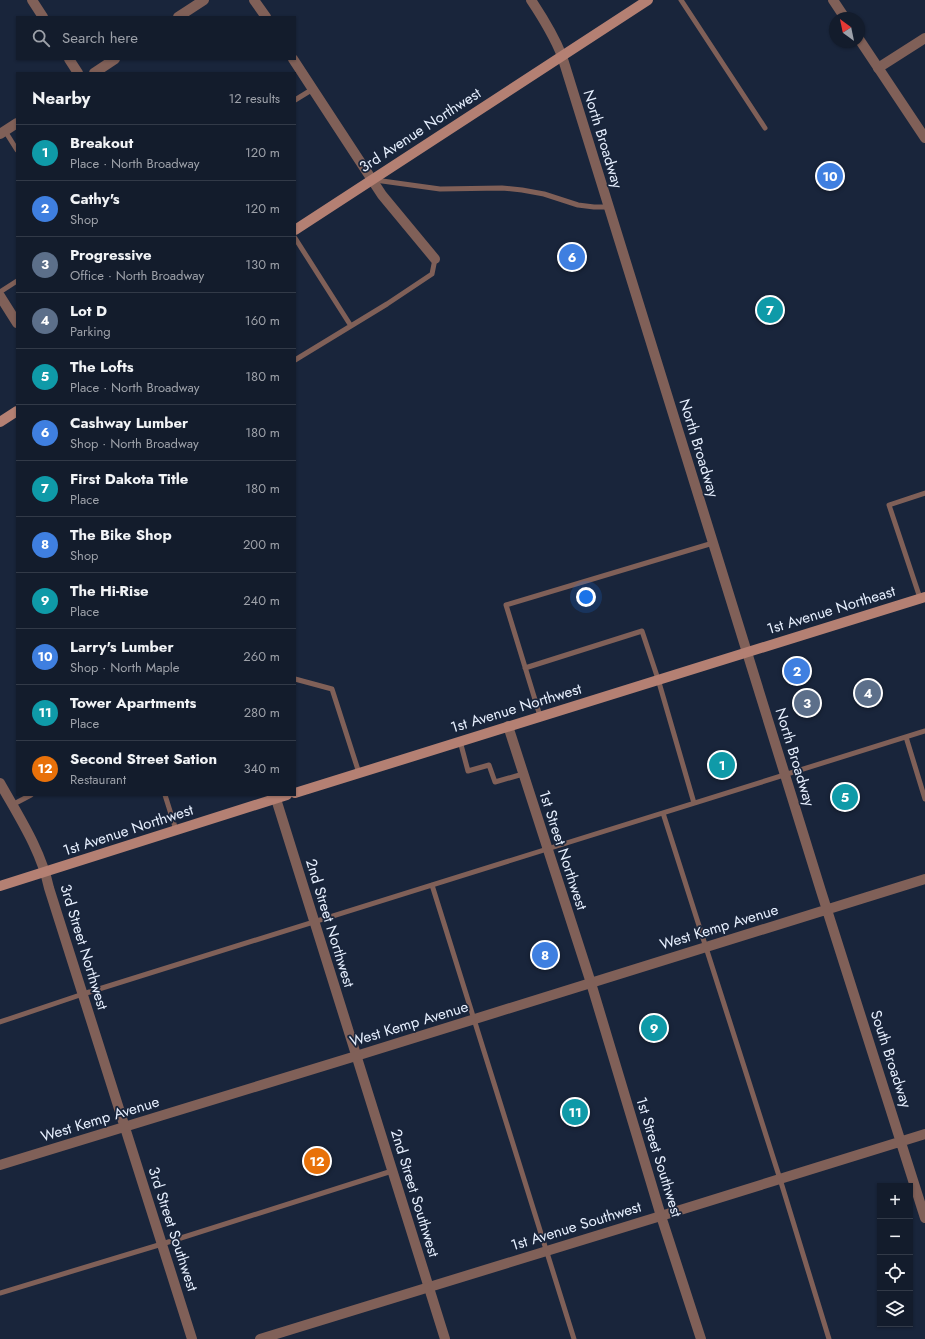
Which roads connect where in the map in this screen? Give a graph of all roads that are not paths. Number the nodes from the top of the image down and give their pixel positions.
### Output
1 (32, 0) edge
2 (204, 0) edge
3 (254, 0) edge
4 (531, 0) edge
5 (648, 0) edge
6 (681, 0) edge
7 (833, 0) edge
8 (841, 12) edge
9 (42, 16) edge
10 (180, 16) edge
11 (265, 16) edge
12 (925, 38) edge
13 (865, 48) edge
14 (562, 56) junction
15 (70, 60) edge
16 (114, 60) edge
17 (294, 60) edge
18 (878, 68) junction
19 (77, 72) edge
20 (96, 72) edge
21 (312, 89) junction
22 (296, 99) edge
23 (16, 124) edge
24 (765, 128) dead end
25 (2, 133) edge
26 (925, 138) edge
27 (16, 149) edge
28 (372, 180) junction
29 (608, 207) junction
30 (296, 229) edge
31 (296, 240) edge
32 (435, 259) joint
33 (16, 282) edge
34 (0, 292) edge
35 (0, 296) edge
36 (16, 321) edge
37 (351, 326) junction
38 (296, 359) edge
39 (16, 412) edge
40 (0, 422) edge
41 (925, 493) edge
42 (713, 543) junction
43 (922, 598) edge
44 (747, 652) junction
45 (525, 668) junction
46 (296, 679) edge
47 (658, 679) junction
48 (540, 716) junction
49 (508, 726) junction
50 (925, 731) edge
51 (906, 737) junction
52 (460, 741) junction
53 (359, 773) junction
54 (523, 774) junction
55 (785, 775) junction
56 (0, 783) edge
57 (296, 792) edge
58 (29, 796) edge
59 (165, 796) edge
60 (284, 796) edge
61 (276, 799) junction
62 (925, 799) edge
63 (694, 803) junction
64 (12, 805) junction
65 (664, 813) junction
66 (176, 830) junction
67 (547, 849) junction
68 (46, 872) junction
69 (925, 879) edge
70 (432, 885) junction
71 (0, 886) edge
72 (827, 910) junction
73 (314, 922) junction
74 (706, 947) junction
75 (590, 983) junction
76 (83, 994) junction
77 (475, 1019) junction
78 (0, 1022) edge
79 (356, 1056) junction
80 (125, 1128) junction
81 (925, 1134) edge
82 (901, 1141) junction
83 (0, 1165) edge
84 (392, 1171) junction
85 (780, 1179) junction
86 (661, 1216) junction
87 (925, 1218) edge
88 (162, 1244) junction
89 (546, 1251) junction
90 (428, 1287) junction
91 (0, 1293) edge
92 (192, 1339) edge
93 (260, 1339) edge
94 (445, 1339) edge
95 (574, 1339) edge
96 (701, 1339) edge
97 (829, 1339) edge

1 - 9 street
2 - 10 street
3 - 11 street
4 - 14 street, North Broadway
5 - 14 main road, 3rd Avenue Northwest
6 - 24 lane
7 - 8 street
12 - 18 street
13 - 18 street
14 - 28 main road, 3rd Avenue Northwest
14 - 29 street, North Broadway
15 - 19 street
16 - 20 street
17 - 21 street
18 - 26 street
21 - 22 lane
21 - 28 street
23 - 25 street
25 - 27 lane
28 - 29 lane
28 - 30 main road, 3rd Avenue Northwest
28 - 32 street
29 - 42 street, North Broadway
31 - 37 lane
32 - 37 lane
33 - 34 lane
35 - 36 street
37 - 38 lane
39 - 40 main road
41 - 43 lane
42 - 44 street, North Broadway
42 - 45 lane
43 - 44 main road, 1st Avenue Northeast
44 - 47 main road, 1st Avenue Northwest
44 - 55 street, North Broadway
45 - 47 lane
45 - 48 lane
46 - 53 lane
47 - 48 main road, 1st Avenue Northwest
47 - 63 lane
48 - 49 main road, 1st Avenue Northwest
49 - 52 main road, 1st Avenue Northwest
49 - 54 street, 1st Street Northwest
50 - 51 lane
51 - 55 lane
51 - 62 lane
52 - 53 main road, 1st Avenue Northwest
52 - 54 lane
53 - 57 main road, 1st Avenue Northwest
54 - 67 street, 1st Street Northwest
55 - 63 lane
55 - 72 street, North Broadway
56 - 64 street, 3rd Street Northwest
58 - 64 lane
59 - 66 lane
60 - 61 main road, 1st Avenue Northwest
61 - 66 main road, 1st Avenue Northwest
61 - 73 street, 2nd Street Northwest
63 - 65 lane
64 - 68 street, 3rd Street Northwest
65 - 67 lane
65 - 74 lane
66 - 68 main road, 1st Avenue Northwest
67 - 70 lane
67 - 75 street, 1st Street Northwest
68 - 71 main road, 1st Avenue Northwest
68 - 76 street, 3rd Street Northwest
69 - 72 street, West Kemp Avenue
70 - 73 lane
70 - 77 lane
72 - 74 street, West Kemp Avenue
72 - 82 street, South Broadway
73 - 76 lane
73 - 79 street, 2nd Street Northwest
74 - 75 street, West Kemp Avenue
74 - 85 lane
75 - 77 street, West Kemp Avenue
75 - 86 street, 1st Street Southwest
76 - 78 lane
76 - 80 street, 3rd Street Northwest
77 - 79 street, West Kemp Avenue
77 - 89 lane
79 - 80 street, West Kemp Avenue
79 - 84 street, 2nd Street Southwest
80 - 83 street, West Kemp Avenue
80 - 88 street, 3rd Street Southwest
81 - 82 street, 1st Avenue Southwest
82 - 85 street, 1st Avenue Southwest
82 - 87 street, South Broadway
84 - 88 lane
84 - 90 street, 2nd Street Southwest
85 - 86 street, 1st Avenue Southwest
85 - 97 lane
86 - 89 street, 1st Avenue Southwest
86 - 96 street, 1st Street Southwest
88 - 91 lane
88 - 92 street, 3rd Street Southwest
89 - 90 street, 1st Avenue Southwest
89 - 95 lane
90 - 93 street, 1st Avenue Southwest
90 - 94 street, 2nd Street Southwest

